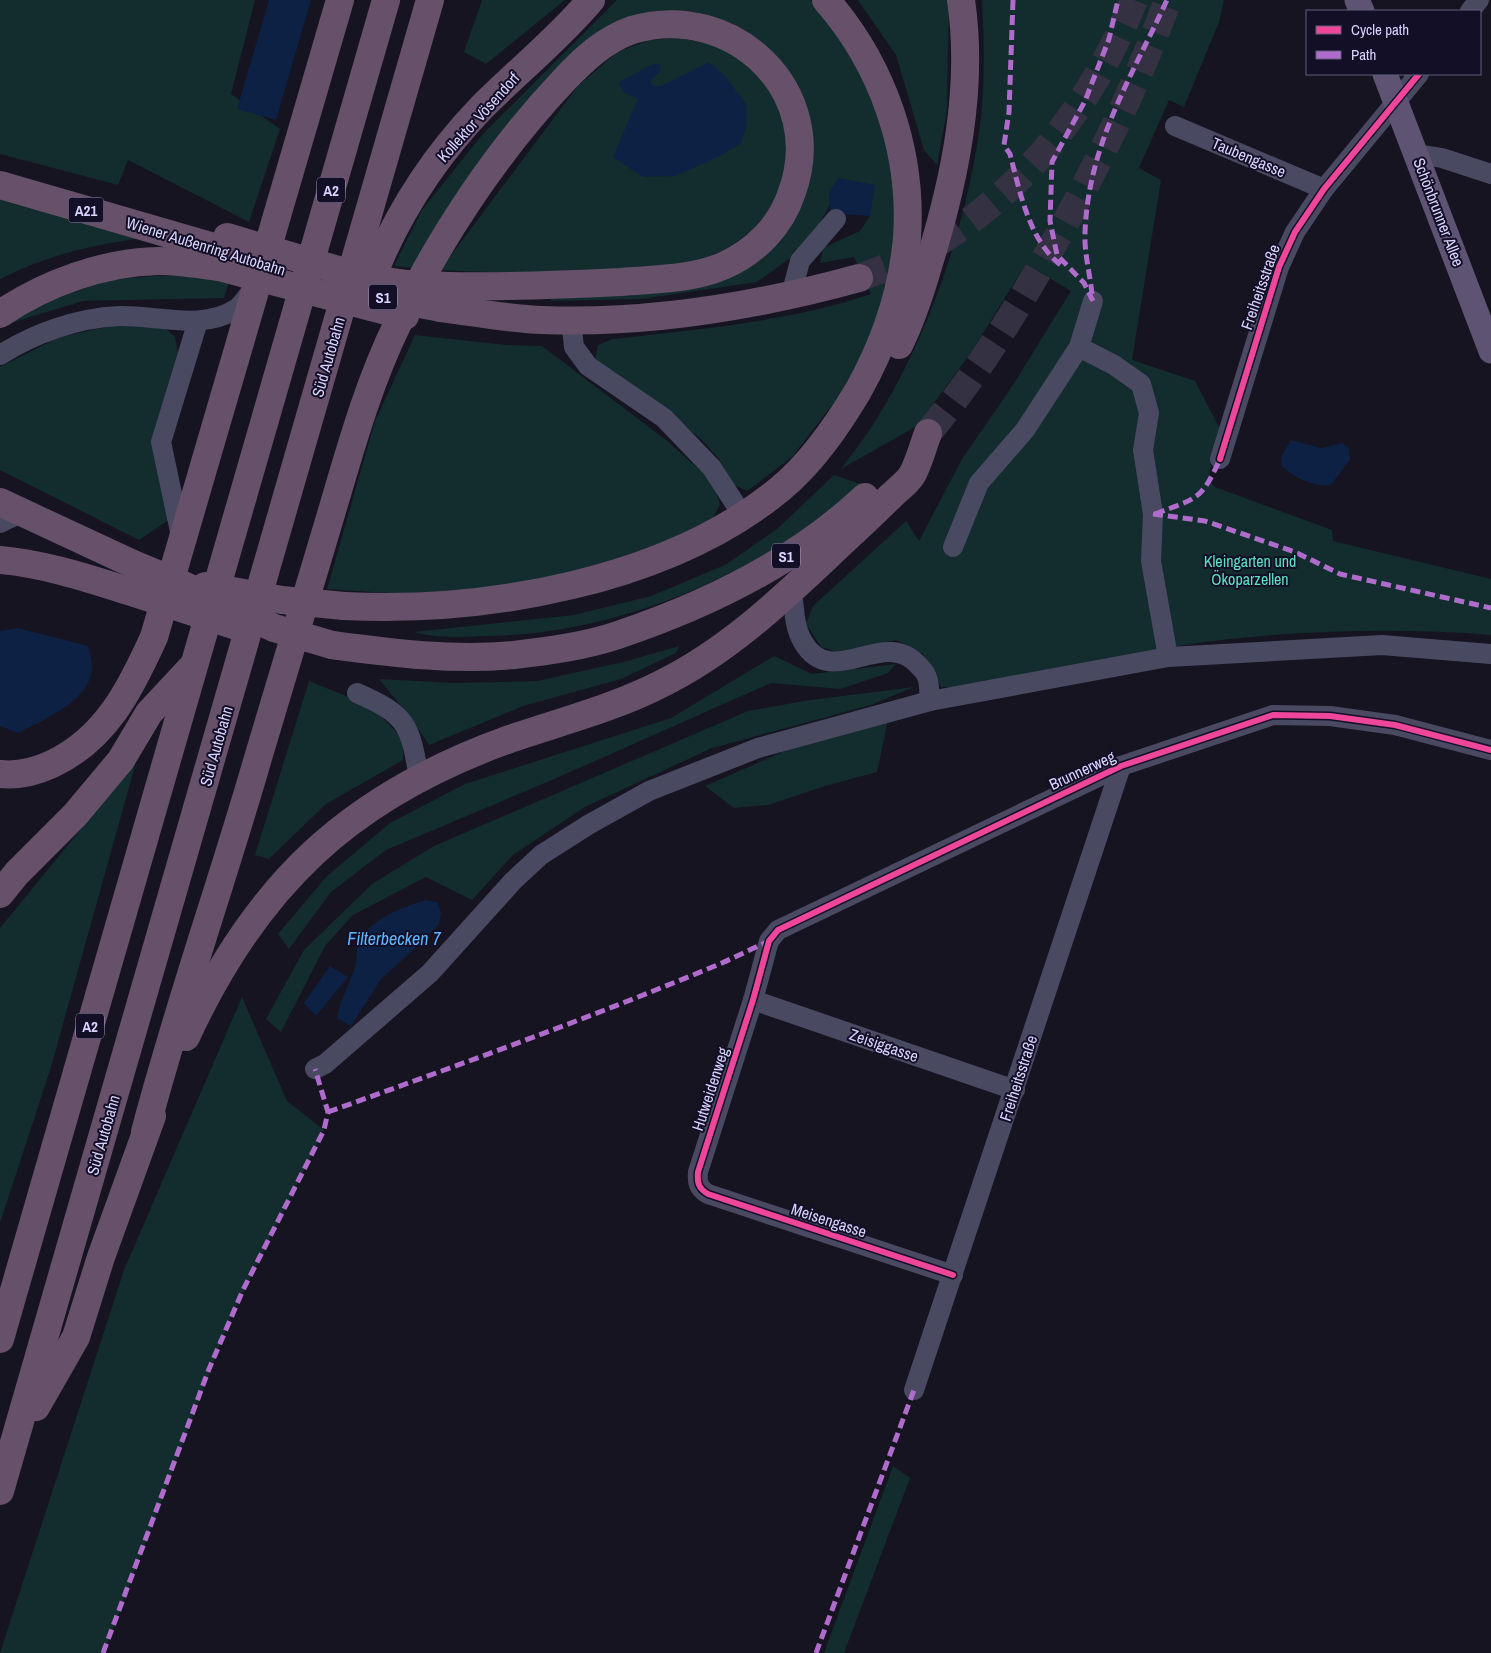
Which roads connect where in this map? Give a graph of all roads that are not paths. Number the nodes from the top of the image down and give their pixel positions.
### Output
1 (340, 0) edge
2 (386, 0) edge
3 (430, 0) edge
4 (591, 0) edge
5 (826, 0) edge
6 (961, 0) edge
7 (1479, 0) edge
8 (1471, 10) edge
9 (1385, 75) edge
10 (1418, 75) edge
11 (1396, 104) junction
12 (1175, 126) dead end
13 (1417, 154) junction
14 (1491, 174) edge
15 (0, 185) edge
16 (1324, 189) junction
17 (836, 219) dead end
18 (223, 252) junction
19 (859, 278) tunnel mouth
20 (258, 283) junction
21 (791, 295) junction
22 (1093, 301) dead end
23 (442, 305) junction
24 (0, 314) edge
25 (571, 320) junction
26 (198, 321) junction
27 (1079, 347) junction
28 (1491, 351) edge
29 (0, 355) edge
30 (858, 390) junction
31 (312, 412) junction
32 (1220, 459) dead end
33 (7, 513) edge
34 (743, 516) junction
35 (182, 541) junction
36 (953, 547) dead end
37 (0, 560) edge
38 (179, 583) junction
39 (792, 590) junction
40 (274, 628) junction
41 (1491, 654) edge
42 (1168, 657) junction
43 (194, 664) junction
44 (357, 692) dead end
45 (930, 701) junction
46 (1491, 750) edge
47 (1121, 766) junction
48 (0, 774) edge
49 (419, 778) junction
50 (0, 894) edge
51 (753, 1000) junction
52 (315, 1069) dead end
53 (1015, 1090) junction
54 (145, 1132) junction
55 (699, 1187) joint
56 (953, 1275) junction
57 (0, 1339) edge
58 (914, 1390) dead end
59 (14, 1445) junction
60 (0, 1491) edge

1 - 20 highway
2 - 43 highway, A2
3 - 31 highway, Süd Autobahn
4 - 31 highway, Kollektor Vösendorf
5 - 30 highway
6 - 30 highway
7 - 8 street
9 - 11 main road, Schönbrunner Allee
10 - 11 street, Freiheitsstraße
11 - 13 main road, Schönbrunner Allee
11 - 16 street, Freiheitsstraße
12 - 16 street, Taubengasse
13 - 14 street
13 - 28 main road, Schönbrunner Allee
15 - 18 highway, Wiener Außenring Autobahn / A21
16 - 32 street, Freiheitsstraße
17 - 21 street
18 - 23 highway, Wiener Außenring Autobahn / S1, bridge
18 - 23 highway, bridge
18 - 23 highway, bridge
18 - 24 highway
19 - 21 highway, S1
20 - 26 street
20 - 35 highway
21 - 25 highway, S1
22 - 27 street
23 - 25 highway, S1
23 - 54 highway
25 - 34 street
26 - 29 street
26 - 35 street
27 - 36 street
27 - 42 street
30 - 34 highway
31 - 59 highway, Süd Autobahn
33 - 38 highway, bridge
34 - 38 highway, bridge
35 - 48 highway
37 - 40 highway, bridge
38 - 40 highway, S1, bridge
39 - 40 highway, S1, bridge
39 - 45 street
39 - 49 highway
41 - 42 street
42 - 45 street
43 - 50 highway
43 - 57 highway, A2
44 - 49 street
45 - 52 street
46 - 47 street, Brunnerweg
47 - 51 street, Brunnerweg
47 - 53 street, Freiheitsstraße
49 - 54 highway
51 - 53 street, Zeisiggasse
51 - 55 street, Hutweidenweg
53 - 56 street, Freiheitsstraße
54 - 59 highway
55 - 56 street, Meisengasse
56 - 58 street, Freiheitsstraße
59 - 60 highway, Süd Autobahn

